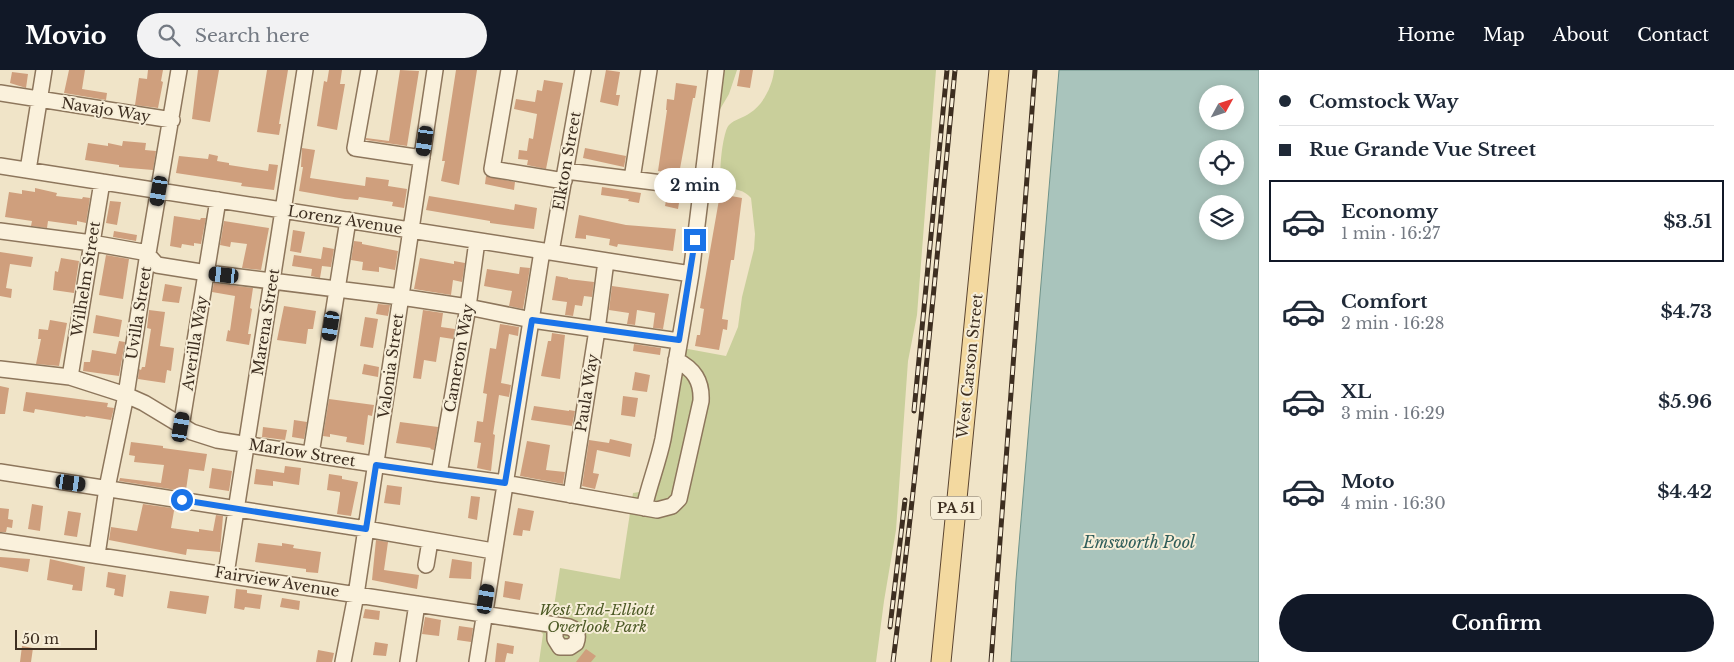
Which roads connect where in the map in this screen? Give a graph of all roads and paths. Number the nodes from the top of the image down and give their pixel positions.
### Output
1 (44, 70) edge
2 (179, 70) edge
3 (304, 70) edge
4 (369, 70) edge
5 (436, 70) edge
6 (509, 70) edge
7 (584, 70) edge
8 (649, 70) edge
9 (716, 70) edge
10 (999, 70) edge
11 (0, 93) edge
12 (39, 99) junction
13 (172, 120) junction
14 (422, 158) junction
15 (0, 166) edge
16 (28, 170) junction
17 (565, 176) junction
18 (632, 179) junction
19 (102, 182) junction
20 (702, 188) junction
21 (159, 191) junction
22 (218, 200) junction
23 (283, 211) junction
24 (348, 220) junction
25 (411, 230) junction
26 (0, 231) edge
27 (477, 241) junction
28 (92, 243) junction
29 (547, 252) junction
30 (148, 254) junction
31 (606, 261) junction
32 (207, 273) junction
33 (691, 274) junction
34 (273, 281) junction
35 (336, 289) junction
36 (401, 297) junction
37 (468, 307) junction
38 (532, 320) junction
39 (597, 330) junction
40 (679, 340) junction
41 (676, 360) junction
42 (0, 369) edge
43 (70, 377) junction
44 (126, 395) junction
45 (181, 427) junction
46 (247, 444) junction
47 (311, 454) junction
48 (376, 465) junction
49 (0, 472) edge
50 (439, 474) junction
51 (505, 483) junction
52 (107, 488) junction
53 (571, 495) junction
54 (644, 508) junction
55 (237, 510) junction
56 (366, 529) junction
57 (0, 541) edge
58 (430, 541) junction
59 (494, 551) junction
60 (97, 555) junction
61 (426, 564) dead end
62 (226, 574) junction
63 (356, 595) junction
64 (417, 604) junction
65 (484, 615) junction
66 (555, 626) dead end
67 (343, 662) edge
68 (408, 662) edge
69 (477, 662) edge
70 (941, 662) edge

1 - 12 street
2 - 13 street, Uvilla Street
3 - 23 street, Marena Street
4 - 14 street
5 - 14 street, Valonia Street
6 - 17 street
7 - 17 street, Elkton Street
8 - 18 street
9 - 20 street
10 - 70 main road, West Carson Street / PA 51
11 - 12 street, Navajo Way
12 - 13 street, Navajo Way
12 - 16 street
13 - 21 street, Uvilla Street
14 - 25 street, Valonia Street
15 - 16 street, Lorenz Avenue
16 - 19 street, Lorenz Avenue
17 - 18 street
17 - 29 street, Elkton Street
18 - 20 street
19 - 21 street, Lorenz Avenue
19 - 28 street, Wilhelm Street
20 - 33 street
21 - 22 street, Lorenz Avenue
21 - 30 street, Uvilla Street
22 - 23 street, Lorenz Avenue
22 - 32 street, Averilla Way
23 - 24 street, Lorenz Avenue
23 - 34 street, Marena Street
24 - 25 street, Lorenz Avenue
24 - 35 street
25 - 27 street, Lorenz Avenue
25 - 36 street, Valonia Street
26 - 28 street
27 - 29 street, Lorenz Avenue
27 - 37 street, Cameron Way
28 - 30 street
28 - 43 street, Wilhelm Street
29 - 31 street, Lorenz Avenue
29 - 38 street, Elkton Street
30 - 32 street
30 - 44 street, Uvilla Street
31 - 33 street, Lorenz Avenue
31 - 39 street, Paula Way
32 - 34 street
32 - 45 street, Averilla Way
33 - 40 street
34 - 35 street
34 - 46 street, Marena Street
35 - 36 street
35 - 47 street
36 - 37 street
36 - 48 street, Valonia Street
37 - 38 street
37 - 50 street, Cameron Way
38 - 39 street
38 - 51 street, Elkton Street
39 - 40 street
39 - 53 street, Paula Way
40 - 41 street
41 - 54 street
41 - 54 street, Marlow Street
42 - 43 street, Marlow Street
43 - 44 street, Marlow Street
44 - 45 street, Marlow Street
44 - 52 street, Uvilla Street
45 - 46 street, Marlow Street
46 - 47 street, Marlow Street
46 - 55 street, Marena Street
47 - 48 street, Marlow Street
48 - 50 street, Marlow Street
48 - 56 street, Valonia Street
49 - 52 street
50 - 51 street, Marlow Street
51 - 53 street, Marlow Street
51 - 59 street, Elkton Street
52 - 55 street
52 - 60 street, Uvilla Street
53 - 54 street, Marlow Street
55 - 56 street
55 - 62 street, Marena Street
56 - 58 street
56 - 63 street, Valonia Street
57 - 60 street, Fairview Avenue
58 - 59 street
58 - 61 street
59 - 65 street, Elkton Street
60 - 62 street, Fairview Avenue
62 - 63 street, Fairview Avenue
63 - 64 street, Fairview Avenue
63 - 67 street, Valonia Street
64 - 65 street, Fairview Avenue
64 - 68 street
65 - 66 street, Fairview Avenue
65 - 69 street, Elkton Street

